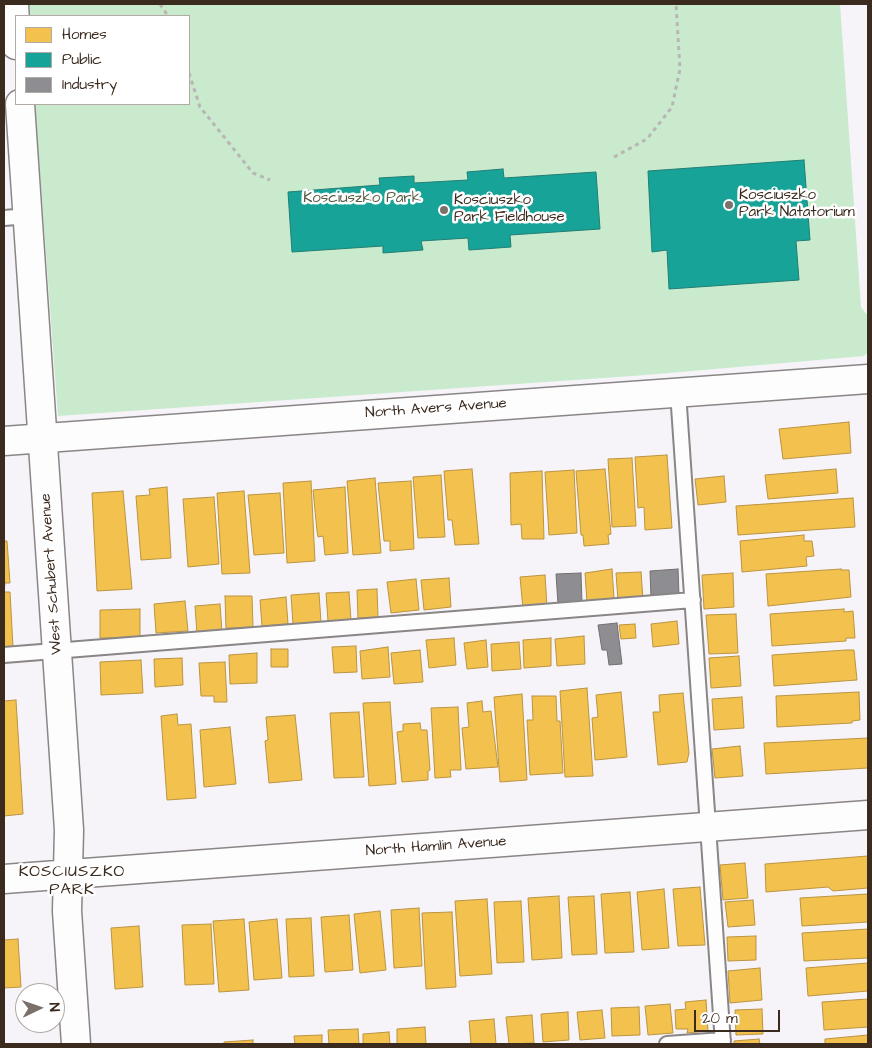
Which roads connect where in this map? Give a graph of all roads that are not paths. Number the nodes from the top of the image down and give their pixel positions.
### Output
1 (14, 4) edge
2 (15, 24) edge
3 (20, 105) edge
4 (16, 217) edge
5 (868, 379) edge
6 (678, 392) junction
7 (43, 438) junction
8 (4, 441) edge
9 (693, 600) junction
10 (57, 652) junction
11 (4, 655) edge
12 (868, 816) edge
13 (709, 827) junction
14 (68, 874) junction
15 (4, 879) edge
16 (723, 1042) edge
17 (76, 1044) edge
18 (667, 1044) edge

1 - 2 street
3 - 4 street, West Schubert Avenue
4 - 7 street, West Schubert Avenue
5 - 6 street, North Avers Avenue
6 - 7 street, North Avers Avenue
6 - 9 lane
7 - 8 street, North Avers Avenue
7 - 10 street, West Schubert Avenue
9 - 10 lane
9 - 13 lane
10 - 11 lane
10 - 14 street, West Schubert Avenue
12 - 13 street, North Hamlin Avenue
13 - 14 street, North Hamlin Avenue
13 - 16 lane
14 - 15 street, North Hamlin Avenue
14 - 17 street, West Schubert Avenue
16 - 18 lane

